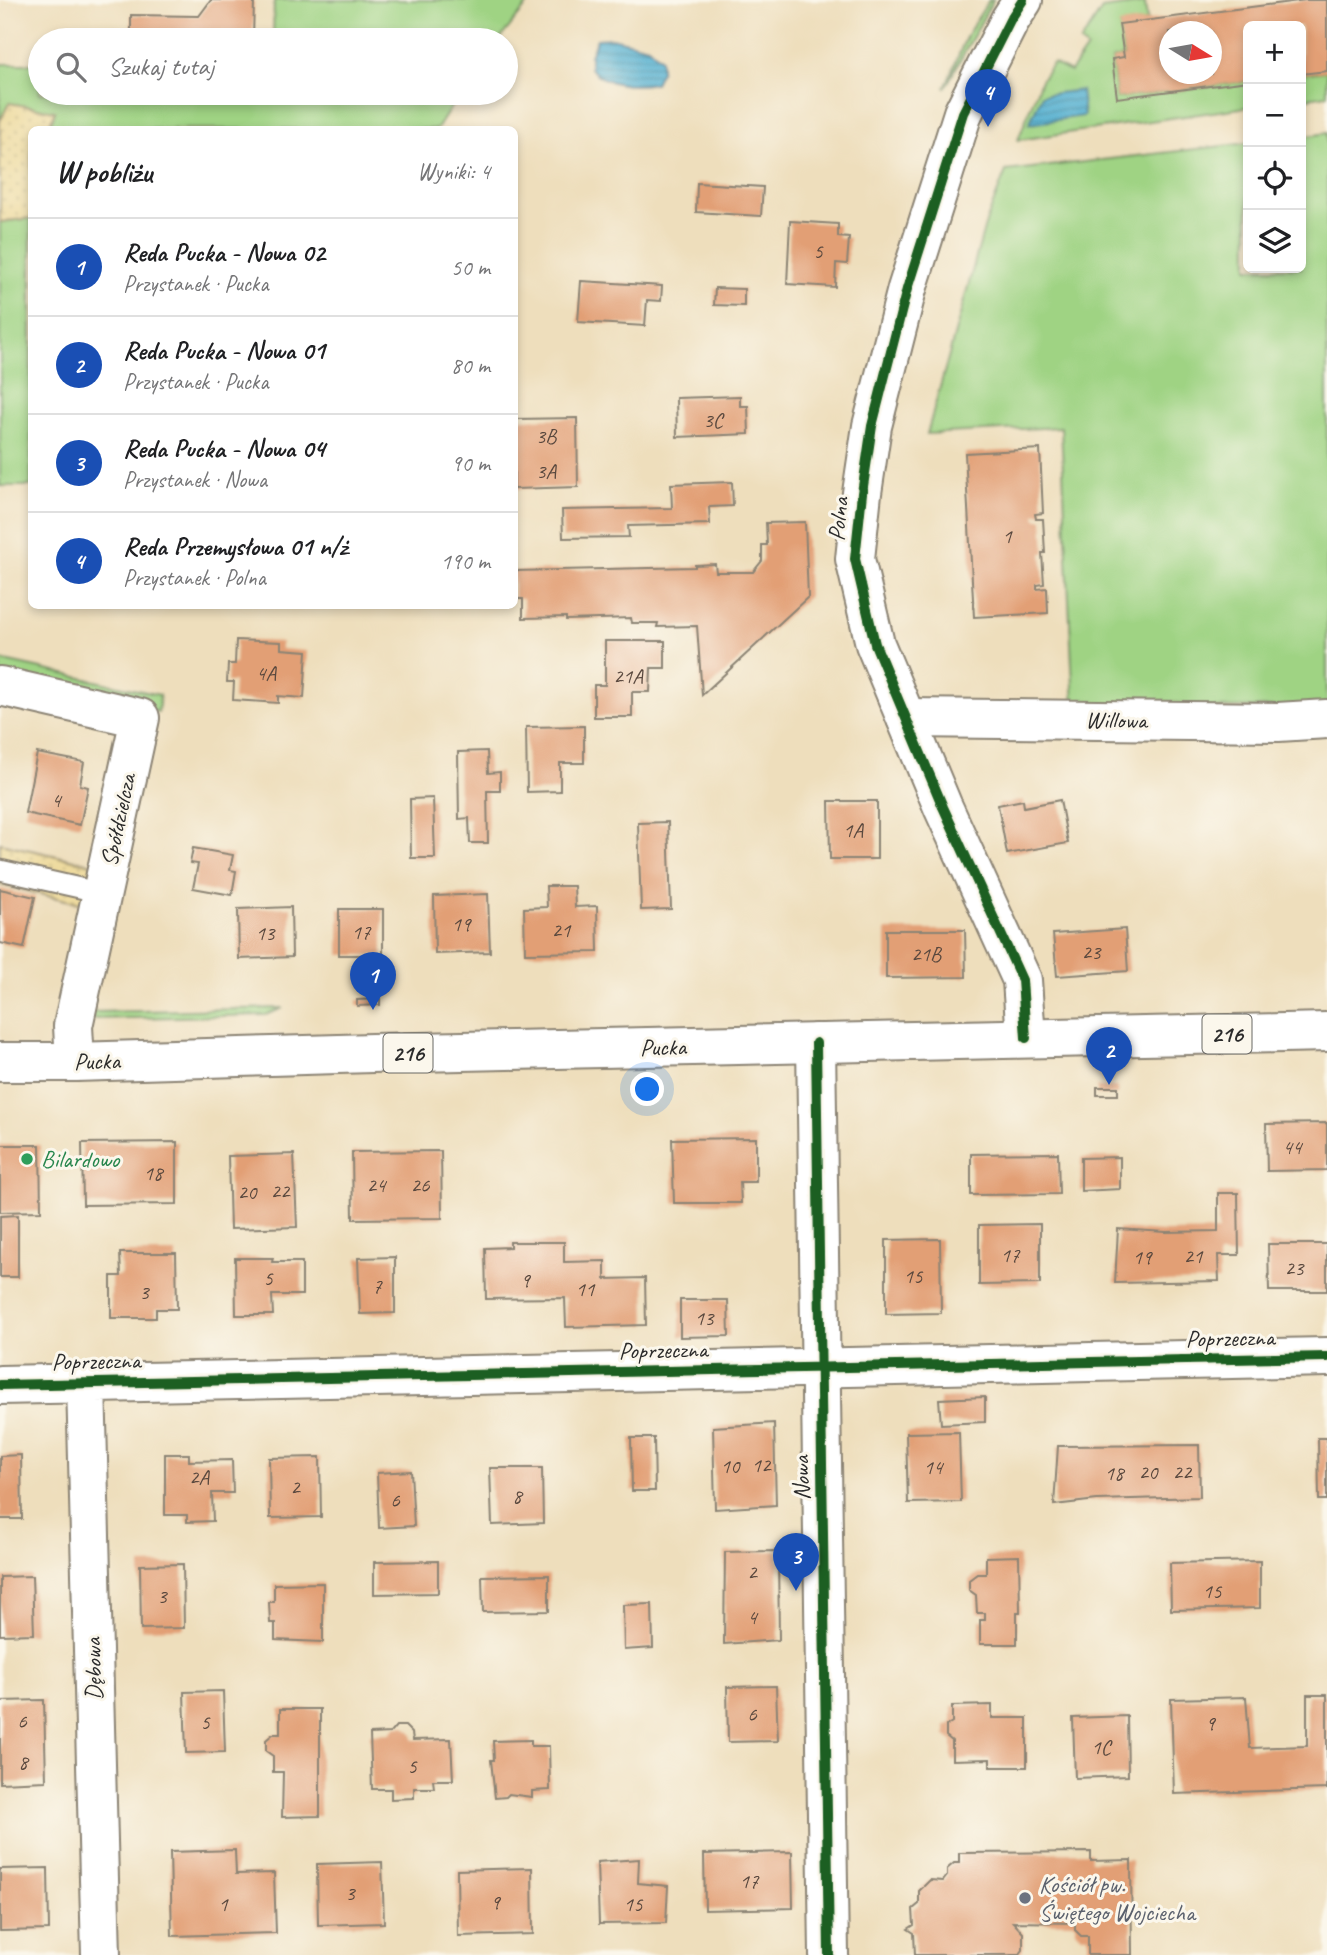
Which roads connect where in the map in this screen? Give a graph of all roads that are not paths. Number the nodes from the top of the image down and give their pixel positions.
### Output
1 (1023, 0) edge
2 (0, 686) edge
3 (906, 718) junction
4 (1327, 719) edge
5 (0, 870) edge
6 (102, 893) junction
7 (1327, 1032) edge
8 (1026, 1038) junction
9 (816, 1043) junction
10 (0, 1062) edge
11 (75, 1062) junction
12 (1327, 1357) edge
13 (821, 1368) junction
14 (86, 1383) junction
15 (0, 1384) edge
16 (101, 1955) edge
17 (829, 1955) edge

1 - 3 street, Polna
2 - 6 street, Spółdzielcza
3 - 4 street, Willowa
3 - 8 street, Polna
5 - 6 lane
6 - 11 street, Spółdzielcza
7 - 8 street, Pucka / 216
8 - 9 street, Pucka / 216
9 - 11 street, Pucka / 216
9 - 13 street, Nowa
10 - 11 street, Pucka / 216
12 - 13 street, Poprzeczna
13 - 14 street, Poprzeczna
13 - 17 street, Nowa
14 - 15 street, Poprzeczna
14 - 16 street, Dębowa

